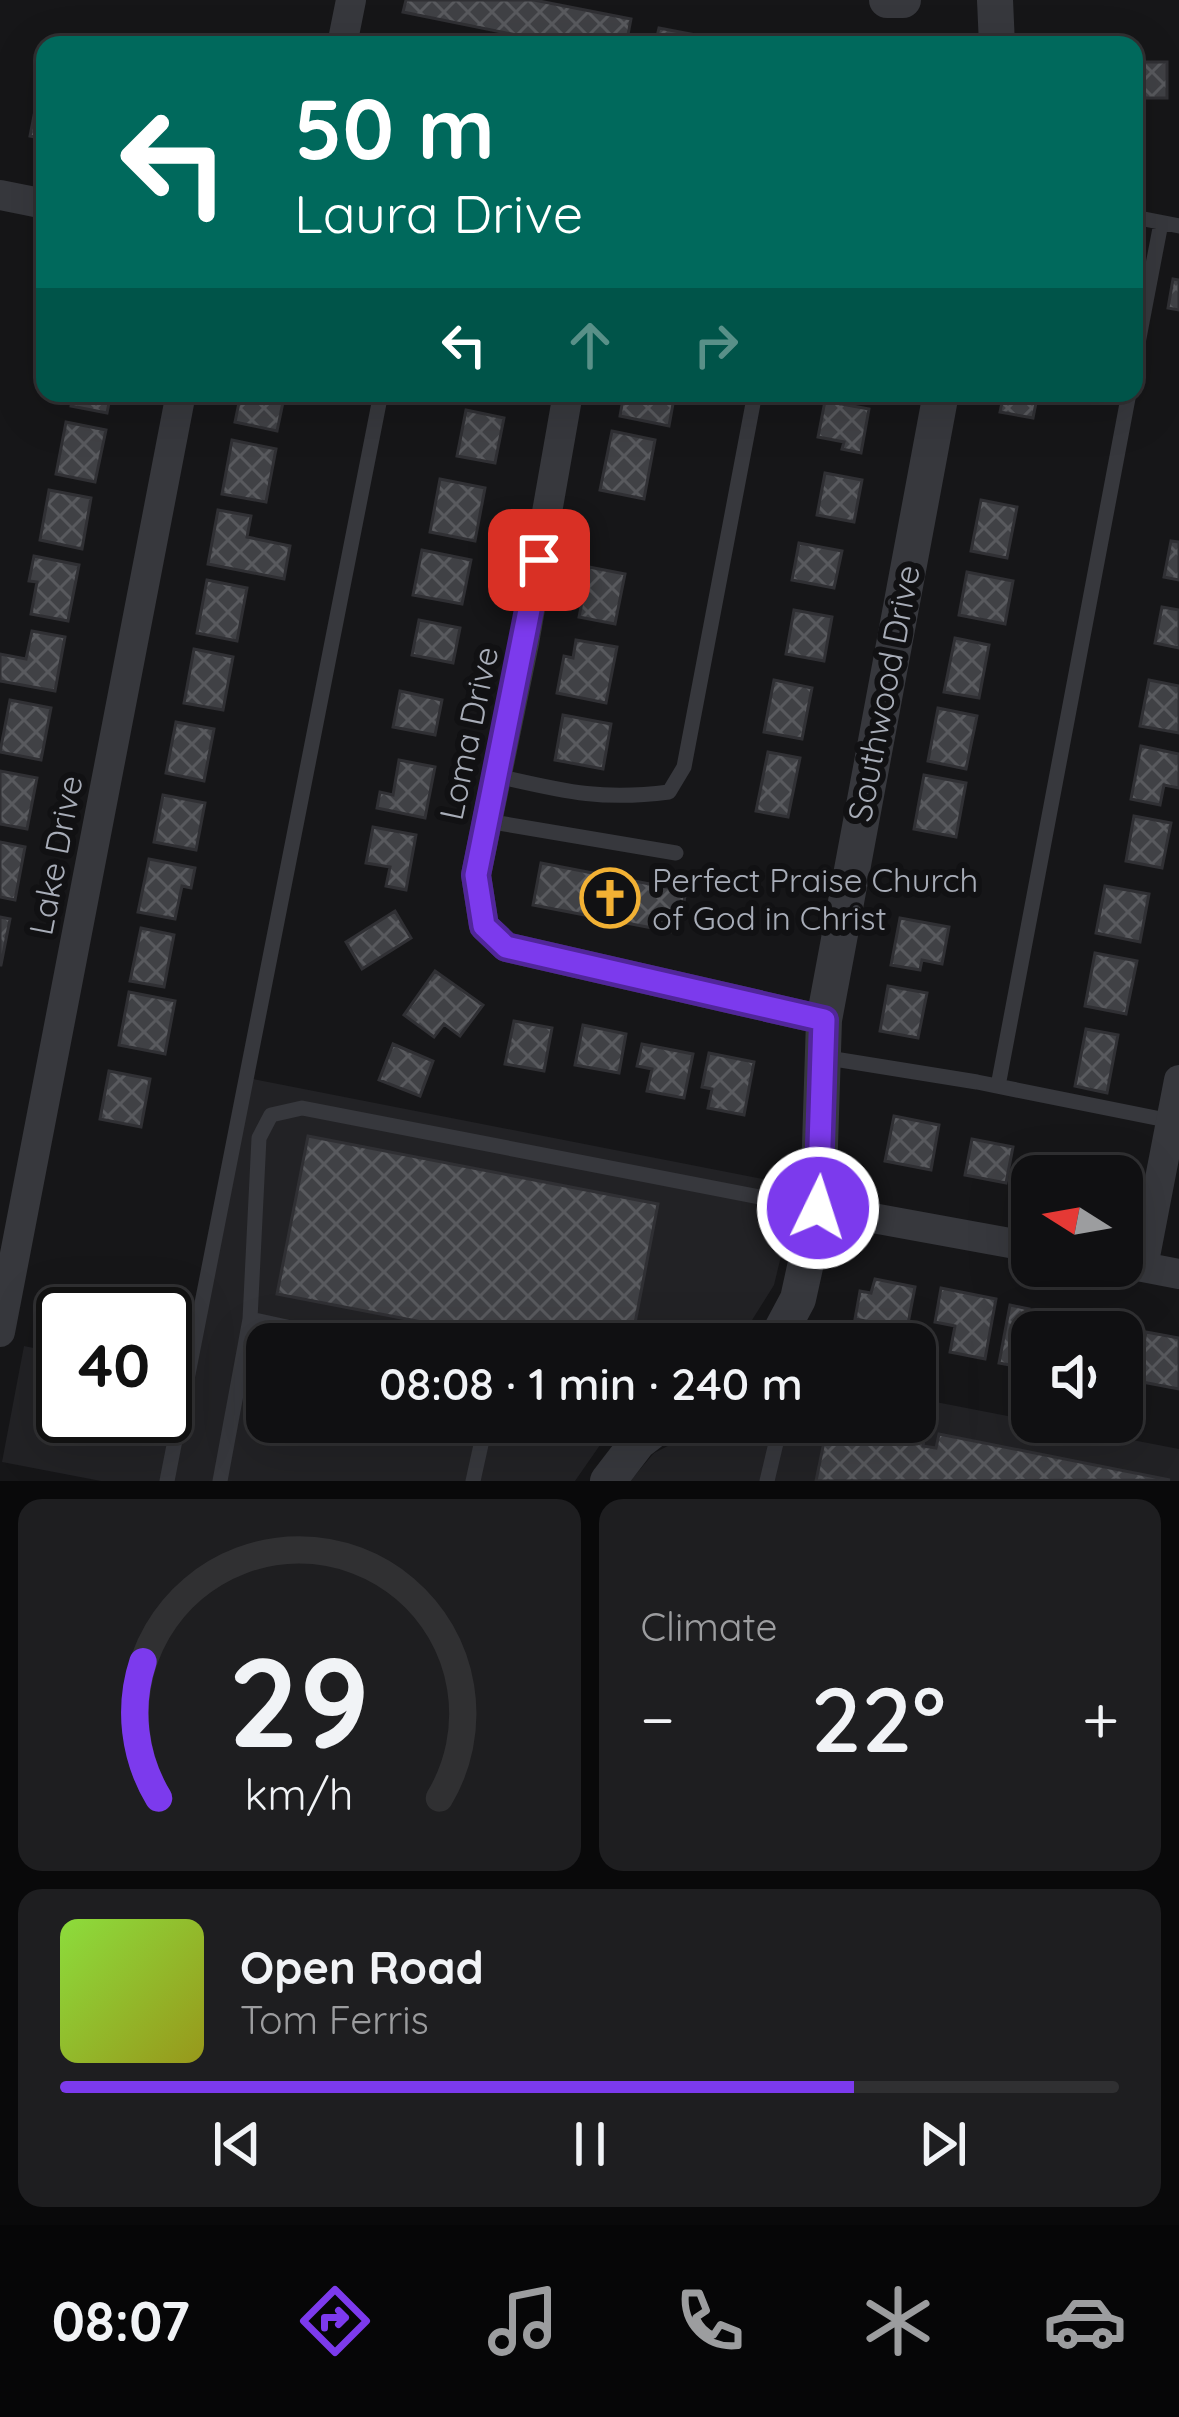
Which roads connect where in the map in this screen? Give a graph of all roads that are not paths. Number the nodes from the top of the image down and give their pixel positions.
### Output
1 (351, 0) edge
2 (890, 0) edge
3 (903, 0) edge
4 (994, 0) edge
5 (344, 36) edge
6 (996, 36) edge
7 (0, 195) edge
8 (36, 203) edge
9 (1143, 220) edge
10 (1161, 223) junction
11 (1179, 226) edge
12 (1143, 317) edge
13 (179, 402) edge
14 (379, 402) edge
15 (566, 402) edge
16 (753, 402) edge
17 (939, 402) edge
18 (1127, 402) edge
19 (496, 776) junction
20 (487, 821) junction
21 (676, 853) dead end
22 (823, 1038) junction
23 (1179, 1080) edge
24 (998, 1086) junction
25 (1175, 1122) edge
26 (818, 1208) junction
27 (1143, 1228) edge
28 (1011, 1243) edge
29 (1143, 1267) edge
30 (1179, 1274) edge
31 (250, 1319) junction
32 (268, 1323) edge
33 (785, 1323) edge
34 (0, 1331) edge
35 (481, 1443) edge
36 (638, 1443) edge
37 (776, 1443) edge
38 (167, 1481) edge
39 (220, 1481) edge
40 (473, 1481) edge
41 (608, 1481) edge
42 (766, 1481) edge

1 - 5 street
2 - 3 street
4 - 6 street
7 - 8 street
9 - 10 lane
10 - 11 lane
10 - 12 lane
13 - 34 street, Lake Drive
14 - 38 lane
15 - 19 street, Loma Drive
16 - 19 lane
17 - 22 street, Southwood Drive
18 - 24 lane
19 - 20 street, Loma Drive
20 - 21 lane
20 - 22 street, Loma Drive
22 - 24 lane
22 - 26 street, Southwood Drive
23 - 25 street
24 - 25 lane
25 - 27 street
26 - 28 street
26 - 31 lane
26 - 33 street, Southwood Drive
29 - 30 street
31 - 32 lane
31 - 39 lane
35 - 40 lane
36 - 41 street
37 - 42 lane

